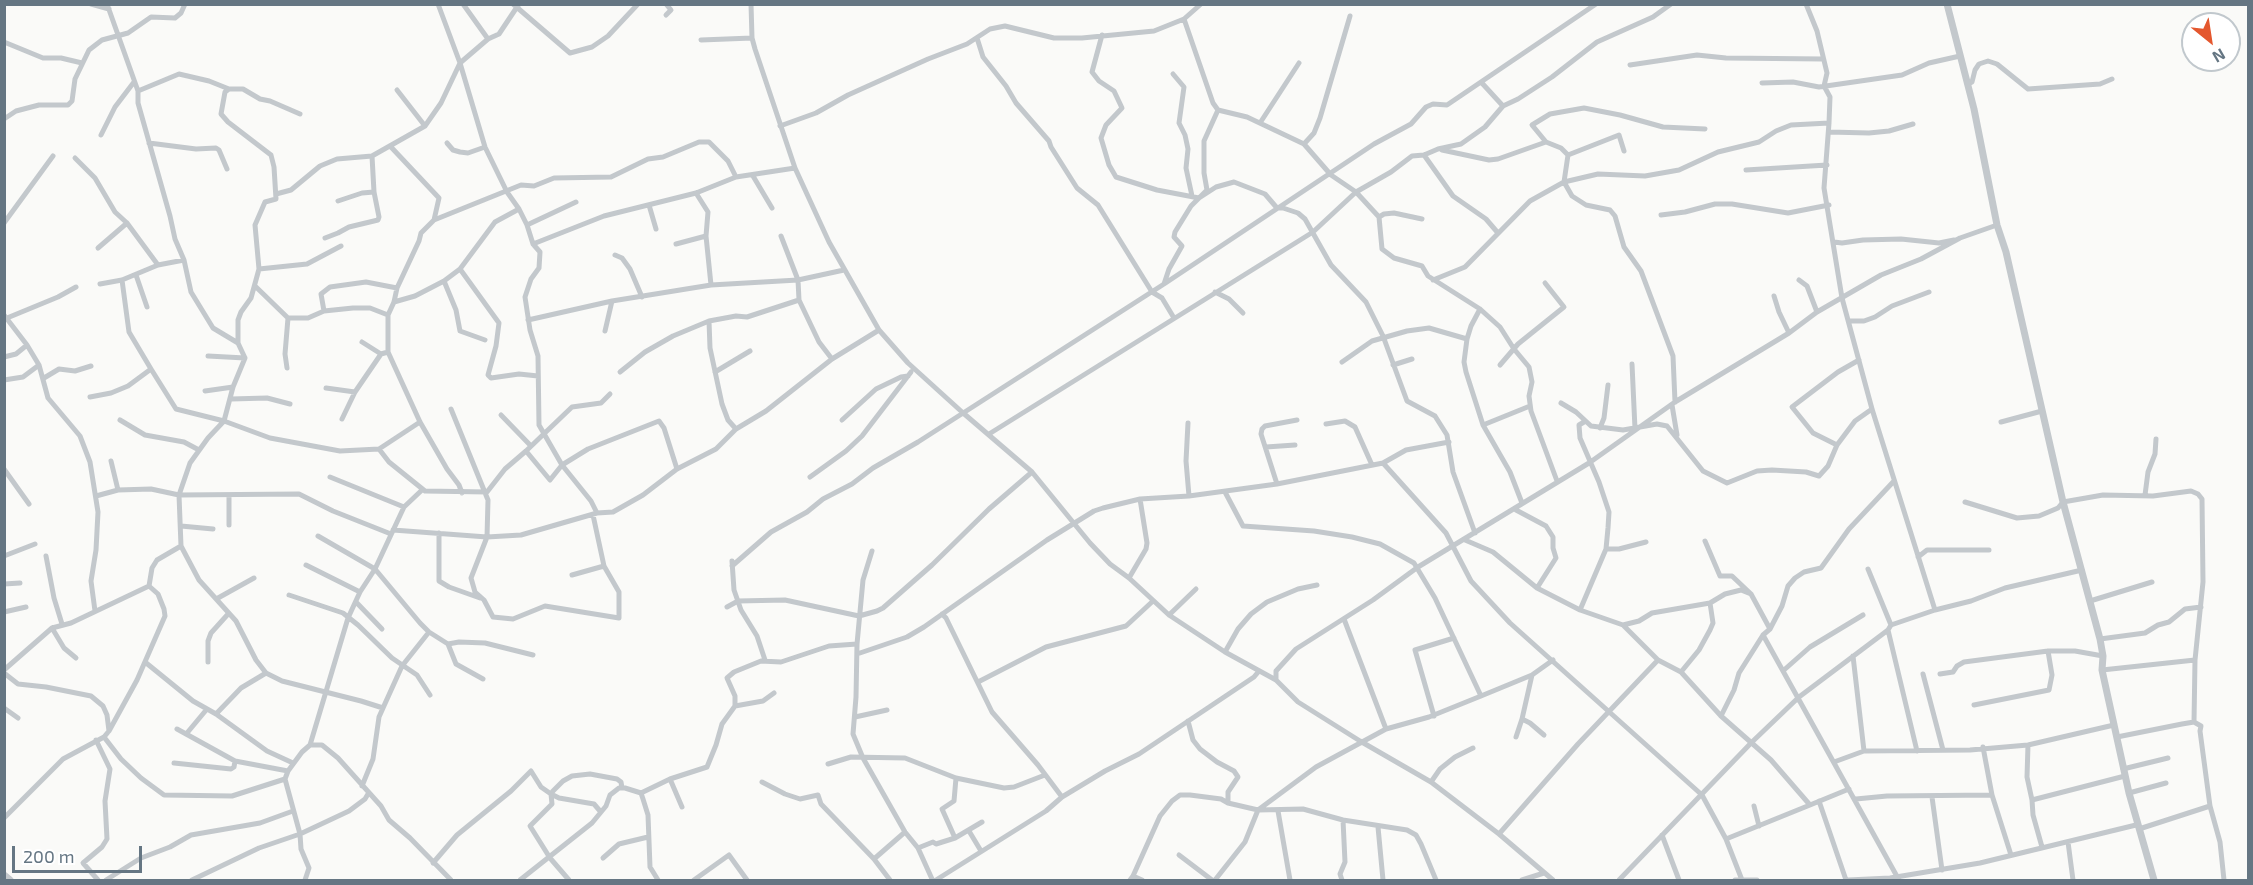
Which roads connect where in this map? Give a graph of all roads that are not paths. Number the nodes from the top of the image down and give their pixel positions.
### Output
1 (91, 4) edge
2 (185, 4) edge
3 (438, 4) edge
4 (463, 4) edge
5 (638, 4) edge
6 (666, 4) edge
7 (751, 4) edge
8 (1201, 4) edge
9 (1596, 4) edge
10 (1671, 4) edge
11 (1806, 4) edge
12 (1947, 4) edge
13 (516, 5) edge
14 (108, 7) edge
15 (666, 15) dead end
16 (1350, 16) dead end
17 (1184, 19) junction
18 (120, 35) junction
19 (1102, 35) junction
20 (752, 38) junction
21 (977, 38) junction
22 (488, 39) junction
23 (701, 40) dead end
24 (4, 42) edge
25 (1960, 56) junction
26 (1823, 59) junction
27 (82, 63) junction
28 (460, 63) junction
29 (1299, 63) dead end
30 (1630, 65) dead end
31 (1173, 74) dead end
32 (2112, 79) dead end
33 (134, 81) junction
34 (1481, 82) junction
35 (1762, 83) dead end
36 (1968, 84) junction
37 (1824, 86) junction
38 (229, 89) junction
39 (397, 90) dead end
40 (138, 91) junction
41 (1503, 106) junction
42 (1218, 110) junction
43 (300, 114) dead end
44 (4, 119) edge
45 (1260, 123) junction
46 (1829, 123) junction
47 (1913, 124) dead end
48 (425, 126) junction
49 (780, 126) junction
50 (1705, 129) dead end
51 (1829, 132) junction
52 (101, 135) dead end
53 (1546, 142) junction
54 (149, 143) junction
55 (447, 143) dead end
56 (1304, 144) junction
57 (391, 147) junction
58 (485, 147) junction
59 (1438, 149) junction
60 (1624, 151) dead end
61 (1424, 155) junction
62 (1568, 155) junction
63 (53, 156) dead end
64 (372, 156) junction
65 (75, 158) dead end
66 (1827, 165) junction
67 (795, 168) junction
68 (227, 169) dead end
69 (1746, 170) dead end
70 (1331, 175) junction
71 (753, 176) junction
72 (736, 177) junction
73 (1564, 183) junction
74 (374, 192) junction
75 (507, 192) junction
76 (1356, 192) junction
77 (696, 193) junction
78 (276, 194) junction
79 (1192, 196) junction
80 (1199, 198) junction
81 (338, 201) dead end
82 (576, 202) dead end
83 (649, 205) junction
84 (1829, 206) junction
85 (772, 208) dead end
86 (1277, 208) junction
87 (519, 209) junction
88 (1661, 214) dead end
89 (1379, 217) junction
90 (1422, 219) dead end
91 (434, 220) junction
92 (127, 222) junction
93 (4, 223) edge
94 (527, 225) junction
95 (1997, 225) junction
96 (656, 229) dead end
97 (1312, 232) junction
98 (1498, 233) junction
99 (706, 236) junction
100 (781, 236) dead end
101 (325, 238) dead end
102 (1960, 238) junction
103 (1834, 242) junction
104 (533, 244) junction
105 (676, 244) dead end
106 (341, 246) dead end
107 (98, 248) dead end
108 (615, 255) dead end
109 (184, 260) junction
110 (158, 265) junction
111 (259, 269) junction
112 (460, 269) junction
113 (844, 270) junction
114 (136, 275) junction
115 (122, 280) junction
116 (798, 280) junction
117 (1434, 280) junction
118 (1799, 280) dead end
119 (444, 281) junction
120 (1545, 283) dead end
121 (100, 284) dead end
122 (1164, 284) junction
123 (711, 285) junction
124 (255, 286) junction
125 (76, 287) dead end
126 (397, 288) junction
127 (1152, 292) junction
128 (1215, 292) junction
129 (1929, 292) dead end
130 (1774, 296) dead end
131 (642, 297) junction
132 (1842, 298) junction
133 (799, 300) junction
134 (612, 301) junction
135 (394, 302) junction
136 (147, 307) dead end
137 (1480, 309) junction
138 (324, 311) junction
139 (1817, 312) junction
140 (1243, 313) dead end
141 (388, 315) junction
142 (6, 317) edge
143 (288, 318) junction
144 (1174, 318) junction
145 (528, 320) junction
146 (709, 321) junction
147 (1850, 321) junction
148 (879, 330) junction
149 (605, 331) dead end
150 (1789, 333) junction
151 (1383, 336) junction
152 (1467, 339) junction
153 (485, 340) dead end
154 (362, 342) dead end
155 (238, 343) junction
156 (27, 345) junction
157 (1514, 349) junction
158 (750, 351) dead end
159 (388, 352) junction
160 (381, 354) junction
161 (208, 356) dead end
162 (4, 357) edge
163 (245, 358) junction
164 (1412, 359) dead end
165 (832, 360) junction
166 (1859, 360) junction
167 (1342, 362) dead end
168 (908, 363) junction
169 (1632, 364) dead end
170 (39, 365) junction
171 (1393, 365) junction
172 (1500, 365) dead end
173 (91, 366) dead end
174 (287, 368) dead end
175 (151, 369) junction
176 (620, 372) dead end
177 (715, 372) junction
178 (910, 374) junction
179 (538, 376) junction
180 (922, 377) junction
181 (44, 378) junction
182 (4, 380) edge
183 (1608, 385) dead end
184 (233, 387) junction
185 (326, 388) dead end
186 (205, 391) dead end
187 (355, 392) junction
188 (610, 394) dead end
189 (90, 397) dead end
190 (231, 399) junction
191 (1561, 403) dead end
192 (1674, 403) junction
193 (290, 404) dead end
194 (1530, 406) junction
195 (451, 409) dead end
196 (1872, 409) junction
197 (2042, 411) junction
198 (962, 412) junction
199 (501, 415) dead end
200 (342, 419) dead end
201 (120, 420) dead end
202 (842, 420) dead end
203 (1297, 420) dead end
204 (224, 421) junction
205 (420, 422) junction
206 (1584, 422) junction
207 (2001, 422) dead end
208 (1188, 423) dead end
209 (1326, 424) dead end
210 (1483, 425) junction
211 (1600, 428) junction
212 (736, 429) junction
213 (1635, 429) junction
214 (543, 434) junction
215 (989, 434) junction
216 (1677, 437) junction
217 (2156, 439) dead end
218 (1449, 442) junction
219 (1295, 445) dead end
220 (1837, 445) junction
221 (1266, 447) junction
222 (379, 449) junction
223 (529, 449) junction
224 (199, 450) junction
225 (111, 461) dead end
226 (1383, 463) junction
227 (1589, 463) junction
228 (562, 465) junction
229 (1372, 465) junction
230 (4, 469) edge
231 (677, 469) junction
232 (1032, 472) junction
233 (330, 477) dead end
234 (810, 477) dead end
235 (1557, 481) junction
236 (1894, 481) junction
237 (1277, 484) junction
238 (118, 490) junction
239 (422, 490) junction
240 (487, 492) junction
241 (1225, 492) junction
242 (462, 493) junction
243 (179, 495) junction
244 (2145, 495) junction
245 (96, 496) junction
246 (229, 496) junction
247 (1189, 496) junction
248 (1140, 499) junction
249 (1965, 502) dead end
250 (2063, 502) junction
251 (1522, 503) junction
252 (28, 504) dead end
253 (404, 507) junction
254 (1516, 510) junction
255 (595, 514) junction
256 (1076, 523) junction
257 (229, 525) dead end
258 (181, 526) junction
259 (213, 529) dead end
260 (392, 532) junction
261 (440, 533) junction
262 (1475, 533) junction
263 (318, 536) dead end
264 (487, 537) junction
265 (1465, 540) junction
266 (1705, 540) dead end
267 (1646, 542) dead end
268 (35, 544) dead end
269 (181, 546) junction
270 (1453, 547) junction
271 (1606, 549) junction
272 (1989, 550) dead end
273 (872, 551) dead end
274 (4, 556) edge
275 (46, 556) dead end
276 (1918, 558) junction
277 (306, 565) dead end
278 (604, 566) junction
279 (1418, 567) junction
280 (375, 569) junction
281 (1868, 569) dead end
282 (2082, 570) junction
283 (572, 575) dead end
284 (254, 578) dead end
285 (1129, 578) junction
286 (2152, 582) dead end
287 (20, 583) dead end
288 (4, 584) edge
289 (1317, 585) dead end
290 (149, 586) junction
291 (1538, 588) junction
292 (1196, 589) dead end
293 (360, 592) junction
294 (1751, 594) junction
295 (289, 595) dead end
296 (218, 598) junction
297 (484, 600) junction
298 (738, 601) junction
299 (1154, 601) junction
300 (2090, 601) junction
301 (356, 602) junction
302 (1710, 603) junction
303 (26, 607) dead end
304 (2201, 607) junction
305 (727, 608) dead end
306 (1580, 610) junction
307 (1935, 610) junction
308 (95, 611) junction
309 (4, 612) edge
310 (229, 612) junction
311 (942, 614) junction
312 (859, 615) junction
313 (1169, 615) junction
314 (1863, 615) dead end
315 (348, 618) junction
316 (1344, 619) junction
317 (62, 624) junction
318 (1623, 625) junction
319 (52, 628) junction
320 (1770, 628) junction
321 (1890, 628) junction
322 (382, 629) dead end
323 (429, 632) junction
324 (1763, 635) junction
325 (1454, 638) junction
326 (2100, 639) junction
327 (448, 644) junction
328 (857, 644) junction
329 (2048, 651) junction
330 (1225, 652) junction
331 (857, 654) junction
332 (533, 655) dead end
333 (1853, 656) junction
334 (2103, 656) junction
335 (76, 658) dead end
336 (765, 660) junction
337 (1553, 660) junction
338 (1658, 660) junction
339 (2195, 660) junction
340 (145, 662) junction
341 (208, 662) dead end
342 (402, 666) junction
343 (1784, 670) junction
344 (2102, 670) junction
345 (1259, 671) junction
346 (4, 672) edge
347 (1681, 672) junction
348 (266, 673) junction
349 (1923, 674) dead end
350 (1940, 674) dead end
351 (1532, 675) junction
352 (483, 679) dead end
353 (1276, 680) junction
354 (978, 682) junction
355 (325, 691) junction
356 (774, 693) dead end
357 (429, 695) dead end
358 (1481, 696) junction
359 (1799, 697) junction
360 (1974, 705) dead end
361 (735, 706) junction
362 (4, 708) edge
363 (383, 708) junction
364 (207, 710) junction
365 (887, 710) dead end
366 (1610, 712) junction
367 (216, 714) junction
368 (1434, 716) junction
369 (1720, 716) junction
370 (855, 717) junction
371 (18, 718) dead end
372 (1522, 719) junction
373 (1188, 721) junction
374 (2194, 722) junction
375 (2114, 725) junction
376 (177, 729) dead end
377 (1386, 729) junction
378 (109, 731) junction
379 (187, 734) junction
380 (1544, 735) dead end
381 (104, 737) junction
382 (1516, 737) dead end
383 (2117, 737) junction
384 (96, 740) junction
385 (1360, 741) junction
386 (1752, 741) junction
387 (310, 745) junction
388 (2028, 745) junction
389 (1983, 747) junction
390 (1473, 748) dead end
391 (1943, 750) junction
392 (1864, 751) junction
393 (1917, 751) junction
394 (863, 758) junction
395 (2168, 758) dead end
396 (235, 761) junction
397 (1834, 762) junction
398 (174, 763) dead end
399 (293, 763) junction
400 (828, 764) dead end
401 (288, 771) junction
402 (2124, 773) junction
403 (1045, 775) junction
404 (956, 778) junction
405 (285, 779) junction
406 (670, 779) junction
407 (762, 782) dead end
408 (1431, 782) junction
409 (2166, 783) dead end
410 (362, 786) junction
411 (622, 788) junction
412 (1849, 789) junction
413 (367, 792) junction
414 (641, 793) junction
415 (2128, 793) junction
416 (551, 794) junction
417 (1702, 795) junction
418 (1992, 795) junction
419 (1062, 797) junction
420 (1932, 797) junction
421 (1856, 800) junction
422 (2032, 800) junction
423 (1819, 801) junction
424 (1228, 803) junction
425 (1810, 805) junction
426 (1754, 806) dead end
427 (2210, 806) junction
428 (682, 807) dead end
429 (1258, 810) junction
430 (600, 811) junction
431 (1278, 811) junction
432 (293, 812) junction
433 (4, 818) edge
434 (1343, 820) junction
435 (982, 822) dead end
436 (1759, 826) junction
437 (1378, 827) junction
438 (2138, 827) junction
439 (969, 831) junction
440 (905, 832) junction
441 (300, 834) junction
442 (1499, 834) junction
443 (1662, 835) junction
444 (648, 837) junction
445 (955, 838) junction
446 (1726, 839) junction
447 (2068, 842) junction
448 (2042, 847) junction
449 (918, 848) junction
450 (981, 851) junction
451 (1179, 855) dead end
452 (2012, 855) junction
453 (550, 858) junction
454 (603, 858) dead end
455 (874, 859) junction
456 (433, 863) junction
457 (1942, 870) junction
458 (1544, 873) junction
459 (4, 875) edge
460 (1131, 878) edge
461 (1898, 879) edge
462 (10, 880) edge
463 (98, 880) edge
464 (106, 880) edge
465 (192, 880) edge
466 (305, 880) edge
467 (451, 880) edge
468 (520, 880) edge
469 (569, 880) edge
470 (658, 880) edge
471 (694, 880) edge
472 (747, 880) edge
473 (890, 880) edge
474 (933, 880) edge
475 (1142, 880) edge
476 (1214, 880) edge
477 (1290, 880) edge
478 (1342, 880) edge
479 (1383, 880) edge
480 (1436, 880) edge
481 (1522, 880) edge
482 (1553, 880) edge
483 (1619, 880) edge
484 (1679, 880) edge
485 (1735, 880) edge
486 (1742, 880) edge
487 (1757, 880) edge
488 (1847, 880) edge
489 (2073, 880) edge
490 (2154, 880) edge
491 (2224, 880) edge

1 - 14 street
2 - 18 street
3 - 28 street
4 - 22 street
5 - 13 street
6 - 15 street
7 - 20 street
8 - 17 street
9 - 34 street
10 - 41 street
11 - 26 street
12 - 25 street
13 - 22 street
14 - 18 street
16 - 56 street
17 - 19 street
17 - 42 street
18 - 27 street
18 - 33 street
19 - 21 street
19 - 79 street
20 - 23 street
20 - 49 street
21 - 49 street
21 - 127 street
22 - 28 street
24 - 27 street
25 - 36 street
25 - 37 street
26 - 30 street
26 - 37 street
27 - 44 street
28 - 48 street
28 - 58 street
29 - 45 street
31 - 79 street
32 - 36 street
33 - 40 street
33 - 52 street
34 - 41 street
34 - 70 street
35 - 37 street
36 - 95 street
37 - 46 street
38 - 40 street
38 - 43 street
38 - 78 street
39 - 48 street
40 - 54 street
41 - 59 street
42 - 45 street
42 - 80 street
45 - 56 street
46 - 51 street
46 - 73 street
47 - 51 street
48 - 57 street
49 - 67 street
50 - 53 street
51 - 66 street
53 - 59 street
53 - 62 street
54 - 68 street
54 - 109 street
55 - 58 street
56 - 70 street
57 - 64 street
57 - 91 street
58 - 75 street
59 - 61 street
60 - 62 street
61 - 76 street
61 - 98 street
62 - 73 street
63 - 93 street
64 - 74 street
64 - 78 street
65 - 92 street
66 - 69 street
66 - 84 street
67 - 71 street
67 - 113 street
70 - 76 street
70 - 86 street
71 - 72 street
71 - 85 street
72 - 75 street
72 - 77 street
73 - 98 street
73 - 192 street
74 - 81 street
74 - 101 street
75 - 87 street
75 - 91 street
76 - 89 street
76 - 97 street
77 - 83 street
77 - 99 street
78 - 111 street
79 - 80 street
80 - 86 street
80 - 122 street
82 - 94 street
83 - 96 street
83 - 104 street
84 - 88 street
84 - 103 street
86 - 97 street
86 - 122 street
87 - 94 street
87 - 112 street
89 - 90 street
89 - 117 street
91 - 126 street
92 - 107 street
92 - 110 street
94 - 104 street
95 - 102 street
95 - 197 street
97 - 128 street
97 - 151 street
98 - 117 street
99 - 105 street
99 - 123 street
100 - 116 street
102 - 103 street
102 - 132 street
103 - 132 street
104 - 145 street
106 - 111 street
108 - 131 street
109 - 110 street
109 - 155 street
110 - 114 street
111 - 124 street
112 - 119 street
112 - 179 street
113 - 116 street
113 - 148 street
114 - 115 street
114 - 136 street
115 - 121 street
115 - 175 street
116 - 123 street
116 - 133 street
117 - 137 street
118 - 139 street
119 - 135 street
119 - 153 street
120 - 157 street
122 - 127 street
123 - 131 street
124 - 143 street
124 - 155 street
125 - 142 street
126 - 135 street
126 - 138 street
127 - 144 street
127 - 198 street
128 - 140 street
128 - 144 street
129 - 147 street
130 - 150 street
131 - 134 street
132 - 139 street
132 - 147 street
133 - 146 street
133 - 165 street
134 - 145 street
134 - 149 street
135 - 141 street
137 - 152 street
137 - 157 street
138 - 141 street
138 - 143 street
139 - 150 street
141 - 159 street
142 - 156 street
143 - 174 street
144 - 215 street
145 - 179 street
146 - 176 street
146 - 177 street
147 - 166 street
148 - 165 street
148 - 168 street
150 - 192 street
151 - 152 street
151 - 167 street
151 - 171 street
152 - 210 street
154 - 160 street
155 - 163 street
156 - 162 street
156 - 170 street
157 - 172 street
157 - 194 street
158 - 177 street
159 - 160 street
159 - 205 street
160 - 187 street
161 - 163 street
163 - 184 street
164 - 171 street
165 - 212 street
166 - 196 street
166 - 220 street
168 - 178 street
168 - 180 street
169 - 213 street
170 - 181 street
170 - 182 street
171 - 218 street
173 - 181 street
175 - 189 street
175 - 204 street
177 - 212 street
178 - 180 street
178 - 202 street
178 - 234 street
179 - 214 street
180 - 198 street
181 - 245 street
183 - 211 street
184 - 186 street
184 - 190 street
185 - 187 street
187 - 200 street
188 - 214 street
190 - 193 street
190 - 204 street
191 - 206 street
192 - 213 street
192 - 216 street
194 - 210 street
194 - 235 street
195 - 240 street
196 - 220 street
196 - 236 street
197 - 207 street
197 - 250 street
198 - 215 street
198 - 298 street
199 - 223 street
201 - 224 street
203 - 221 street
204 - 222 street
204 - 224 street
205 - 222 street
205 - 242 street
206 - 211 street
206 - 227 street
208 - 247 street
209 - 229 street
210 - 251 street
211 - 213 street
212 - 231 street
213 - 216 street
213 - 227 street
214 - 223 street
214 - 228 street
215 - 232 street
216 - 220 street
217 - 244 street
218 - 226 street
218 - 262 street
219 - 221 street
221 - 237 street
222 - 239 street
223 - 228 street
223 - 240 street
224 - 243 street
225 - 238 street
226 - 229 street
226 - 270 street
227 - 235 street
227 - 271 street
228 - 231 street
228 - 255 street
229 - 237 street
230 - 252 street
231 - 255 street
232 - 256 street
232 - 312 street
233 - 253 street
235 - 251 street
236 - 276 street
236 - 320 street
237 - 241 street
238 - 243 street
238 - 245 street
239 - 242 street
239 - 253 street
240 - 242 street
240 - 264 street
241 - 247 street
241 - 279 street
243 - 246 street
243 - 258 street
244 - 250 street
244 - 304 street
245 - 308 street
246 - 257 street
246 - 260 street
247 - 248 street
248 - 256 street
248 - 285 street
249 - 250 street
250 - 282 street
251 - 254 street
253 - 260 street
254 - 262 street
254 - 291 street
255 - 264 street
255 - 278 street
256 - 285 street
256 - 311 street
258 - 259 street
258 - 269 street
260 - 261 street
260 - 280 street
261 - 264 street
261 - 297 street
262 - 265 street
263 - 280 street
264 - 297 street
265 - 270 street
265 - 291 street
266 - 294 street
267 - 271 street
268 - 274 street
269 - 290 street
269 - 296 street
270 - 279 street
270 - 337 street
271 - 306 street
272 - 276 street
273 - 312 street
275 - 317 street
276 - 307 street
277 - 293 street
278 - 283 street
278 - 297 street
279 - 316 street
279 - 325 street
280 - 293 street
280 - 323 street
281 - 321 street
282 - 300 street
282 - 307 street
284 - 296 street
285 - 299 street
286 - 300 street
287 - 288 street
289 - 330 street
290 - 308 street
290 - 340 street
291 - 306 street
292 - 313 street
293 - 301 street
294 - 302 street
294 - 320 street
295 - 315 street
296 - 310 street
298 - 305 street
298 - 312 street
298 - 336 street
299 - 313 street
299 - 354 street
300 - 326 street
301 - 315 street
301 - 322 street
302 - 318 street
302 - 347 street
303 - 309 street
304 - 326 street
304 - 339 street
306 - 318 street
307 - 321 street
308 - 317 street
310 - 341 street
310 - 348 street
311 - 331 street
311 - 354 street
312 - 328 street
313 - 330 street
314 - 343 street
315 - 342 street
315 - 355 street
316 - 353 street
316 - 377 street
317 - 319 street
318 - 338 street
319 - 335 street
319 - 346 street
320 - 324 street
321 - 333 street
321 - 393 street
323 - 327 street
323 - 342 street
324 - 343 street
324 - 369 street
325 - 358 street
325 - 368 street
326 - 334 street
327 - 332 street
327 - 352 street
328 - 331 street
328 - 336 street
329 - 334 street
329 - 350 street
329 - 360 street
330 - 345 street
331 - 370 street
333 - 359 street
333 - 392 street
334 - 344 street
336 - 361 street
337 - 351 street
337 - 366 street
338 - 347 street
338 - 366 street
339 - 344 street
339 - 374 street
340 - 364 street
340 - 378 street
342 - 357 street
342 - 363 street
343 - 359 street
344 - 375 street
345 - 353 street
345 - 373 street
346 - 378 street
347 - 369 street
348 - 355 street
348 - 367 street
349 - 391 street
351 - 358 street
351 - 372 street
353 - 385 street
354 - 403 street
355 - 363 street
355 - 387 street
356 - 361 street
358 - 368 street
359 - 386 street
359 - 397 street
361 - 406 street
362 - 371 street
363 - 410 street
364 - 367 street
364 - 379 street
365 - 370 street
366 - 417 street
366 - 442 street
367 - 399 street
368 - 377 street
369 - 386 street
370 - 394 street
372 - 380 street
372 - 382 street
373 - 419 street
373 - 424 street
374 - 383 street
374 - 427 street
375 - 383 street
375 - 388 street
376 - 379 street
377 - 385 street
378 - 381 street
379 - 396 street
381 - 384 street
381 - 405 street
383 - 402 street
384 - 433 street
384 - 463 street
385 - 408 street
385 - 429 street
386 - 417 street
386 - 425 street
387 - 399 street
387 - 410 street
388 - 389 street
388 - 422 street
389 - 391 street
389 - 418 street
390 - 408 street
391 - 393 street
392 - 393 street
392 - 397 street
394 - 400 street
394 - 404 street
394 - 440 street
395 - 402 street
396 - 398 street
396 - 401 street
397 - 412 street
399 - 401 street
401 - 405 street
402 - 415 street
402 - 422 street
403 - 404 street
403 - 419 street
404 - 445 street
405 - 432 street
406 - 414 street
406 - 428 street
407 - 455 street
408 - 442 street
409 - 415 street
410 - 413 street
411 - 414 street
411 - 416 street
411 - 430 street
412 - 421 street
412 - 423 street
413 - 441 street
413 - 456 street
414 - 444 street
415 - 438 street
416 - 430 street
416 - 453 street
416 - 456 street
417 - 443 street
417 - 446 street
418 - 420 street
418 - 452 street
419 - 450 street
420 - 421 street
420 - 457 street
421 - 461 street
422 - 448 street
423 - 425 street
423 - 488 street
424 - 429 street
424 - 460 street
425 - 436 street
426 - 436 street
427 - 438 street
427 - 491 street
429 - 431 street
429 - 476 street
430 - 453 street
431 - 434 street
431 - 477 street
432 - 441 street
432 - 464 street
434 - 437 street
434 - 478 street
435 - 439 street
436 - 446 street
437 - 479 street
437 - 480 street
438 - 447 street
438 - 490 street
439 - 445 street
439 - 450 street
440 - 449 street
440 - 455 street
441 - 465 street
441 - 466 street
442 - 458 street
443 - 483 street
443 - 484 street
444 - 454 street
444 - 470 street
445 - 449 street
446 - 486 street
447 - 448 street
447 - 489 street
448 - 452 street
449 - 474 street
450 - 474 street
451 - 476 street
452 - 457 street
453 - 468 street
453 - 469 street
455 - 473 street
456 - 467 street
457 - 461 street
458 - 481 street
458 - 482 street
459 - 462 street
460 - 475 street
461 - 488 street
471 - 472 street
485 - 486 street
486 - 487 street

